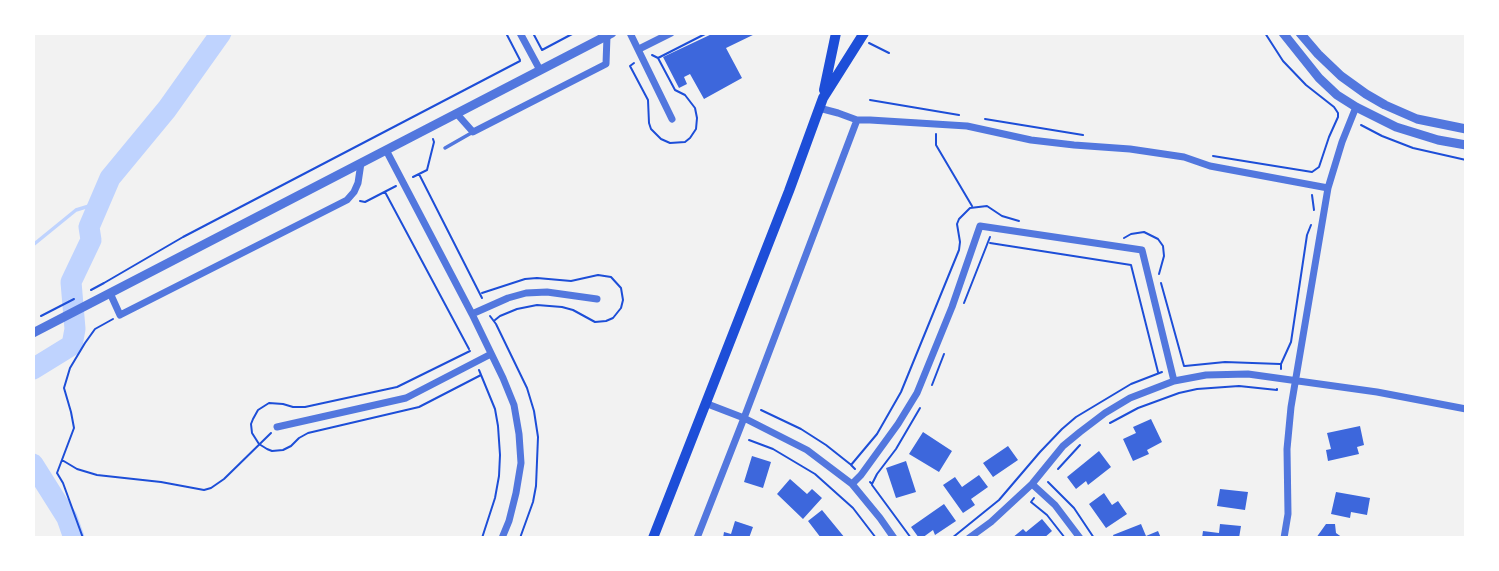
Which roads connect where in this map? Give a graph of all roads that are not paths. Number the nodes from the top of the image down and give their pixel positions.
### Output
1 (520, 33) edge
2 (630, 33) edge
3 (671, 33) edge
4 (836, 33) edge
5 (1283, 33) edge
6 (1300, 33) edge
7 (863, 34) edge
8 (609, 35) edge
9 (639, 50) junction
10 (540, 70) junction
11 (1366, 94) junction
12 (823, 98) junction
13 (1356, 107) junction
14 (819, 108) junction
15 (457, 114) junction
16 (672, 119) dead end
17 (857, 120) junction
18 (1466, 129) edge
19 (472, 132) junction
20 (1466, 145) edge
21 (445, 148) dead end
22 (386, 150) junction
23 (361, 163) junction
24 (1328, 188) junction
25 (110, 293) junction
26 (597, 299) dead end
27 (472, 314) junction
28 (33, 333) edge
29 (491, 355) junction
30 (1296, 380) junction
31 (1174, 381) junction
32 (705, 403) junction
33 (1466, 409) edge
34 (744, 418) junction
35 (277, 427) road end
36 (1032, 484) junction
37 (852, 485) junction
38 (502, 538) edge
39 (653, 538) edge
40 (697, 538) edge
41 (894, 538) edge
42 (969, 538) edge
43 (1080, 538) edge
44 (1284, 538) edge

1 - 10 street
2 - 9 street
3 - 9 street
4 - 12 main road
5 - 13 street
6 - 11 street
7 - 12 main road
8 - 10 street
8 - 19 street
9 - 16 street
10 - 15 street
11 - 13 street
11 - 18 street
12 - 14 main road
13 - 20 street
13 - 24 street
14 - 17 street
14 - 32 main road
15 - 19 street
15 - 22 street
17 - 24 street
17 - 34 street
19 - 21 lane
22 - 23 street
22 - 27 street
23 - 25 street
23 - 25 street
24 - 30 street
25 - 28 street
26 - 27 street
27 - 29 street
29 - 35 street
29 - 38 street
30 - 31 street
30 - 33 street
30 - 44 street
31 - 36 street
31 - 37 street
32 - 34 street
32 - 39 main road
34 - 37 street
34 - 40 street
36 - 42 street
36 - 43 street
37 - 41 street

